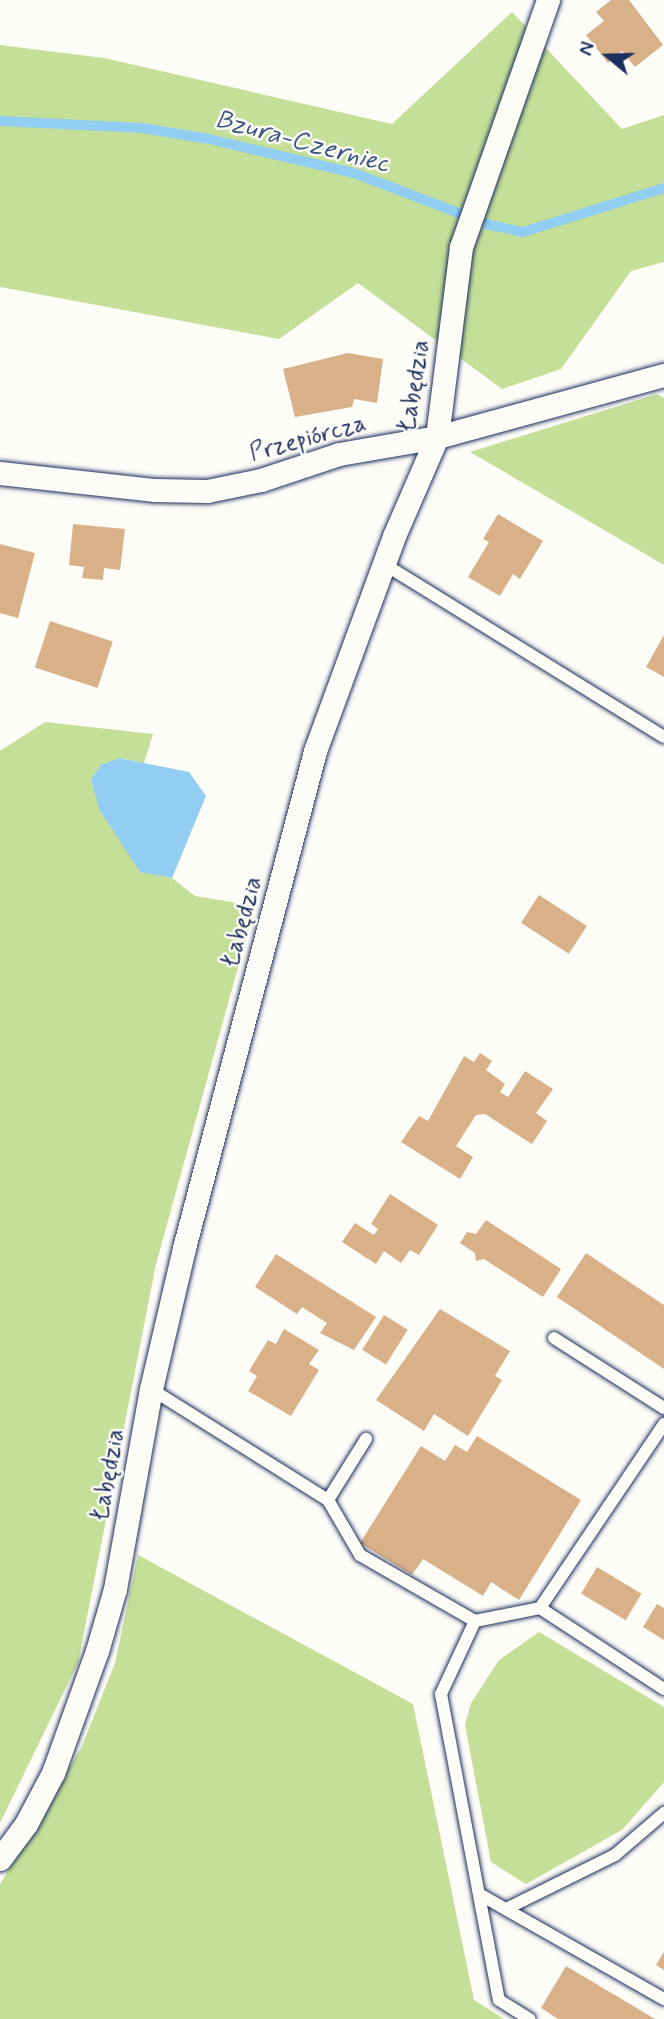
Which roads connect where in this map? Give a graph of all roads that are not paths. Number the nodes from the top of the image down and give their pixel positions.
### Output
1 (548, 0) edge
2 (664, 375) edge
3 (437, 437) junction
4 (0, 473) edge
5 (384, 565) junction
6 (664, 737) edge
7 (554, 1338) dead end
8 (151, 1389) junction
9 (664, 1408) edge
10 (664, 1424) edge
11 (366, 1439) dead end
12 (328, 1500) junction
13 (540, 1608) junction
14 (475, 1621) junction
15 (664, 1689) edge
16 (664, 1813) edge
17 (0, 1859) edge
18 (479, 1894) junction
19 (506, 1909) junction
20 (664, 1999) edge
21 (529, 2019) edge

1 - 3 street, Łabędzia
2 - 3 street, Przepiórcza
3 - 4 street, Przepiórcza
3 - 5 street, Łabędzia
5 - 6 lane
5 - 8 street, Łabędzia
7 - 9 lane
8 - 12 lane
8 - 17 street, Łabędzia
10 - 13 lane
11 - 12 lane
12 - 14 lane
13 - 14 lane
13 - 15 lane
14 - 18 lane
16 - 19 lane
18 - 19 lane
18 - 21 lane
19 - 20 lane

